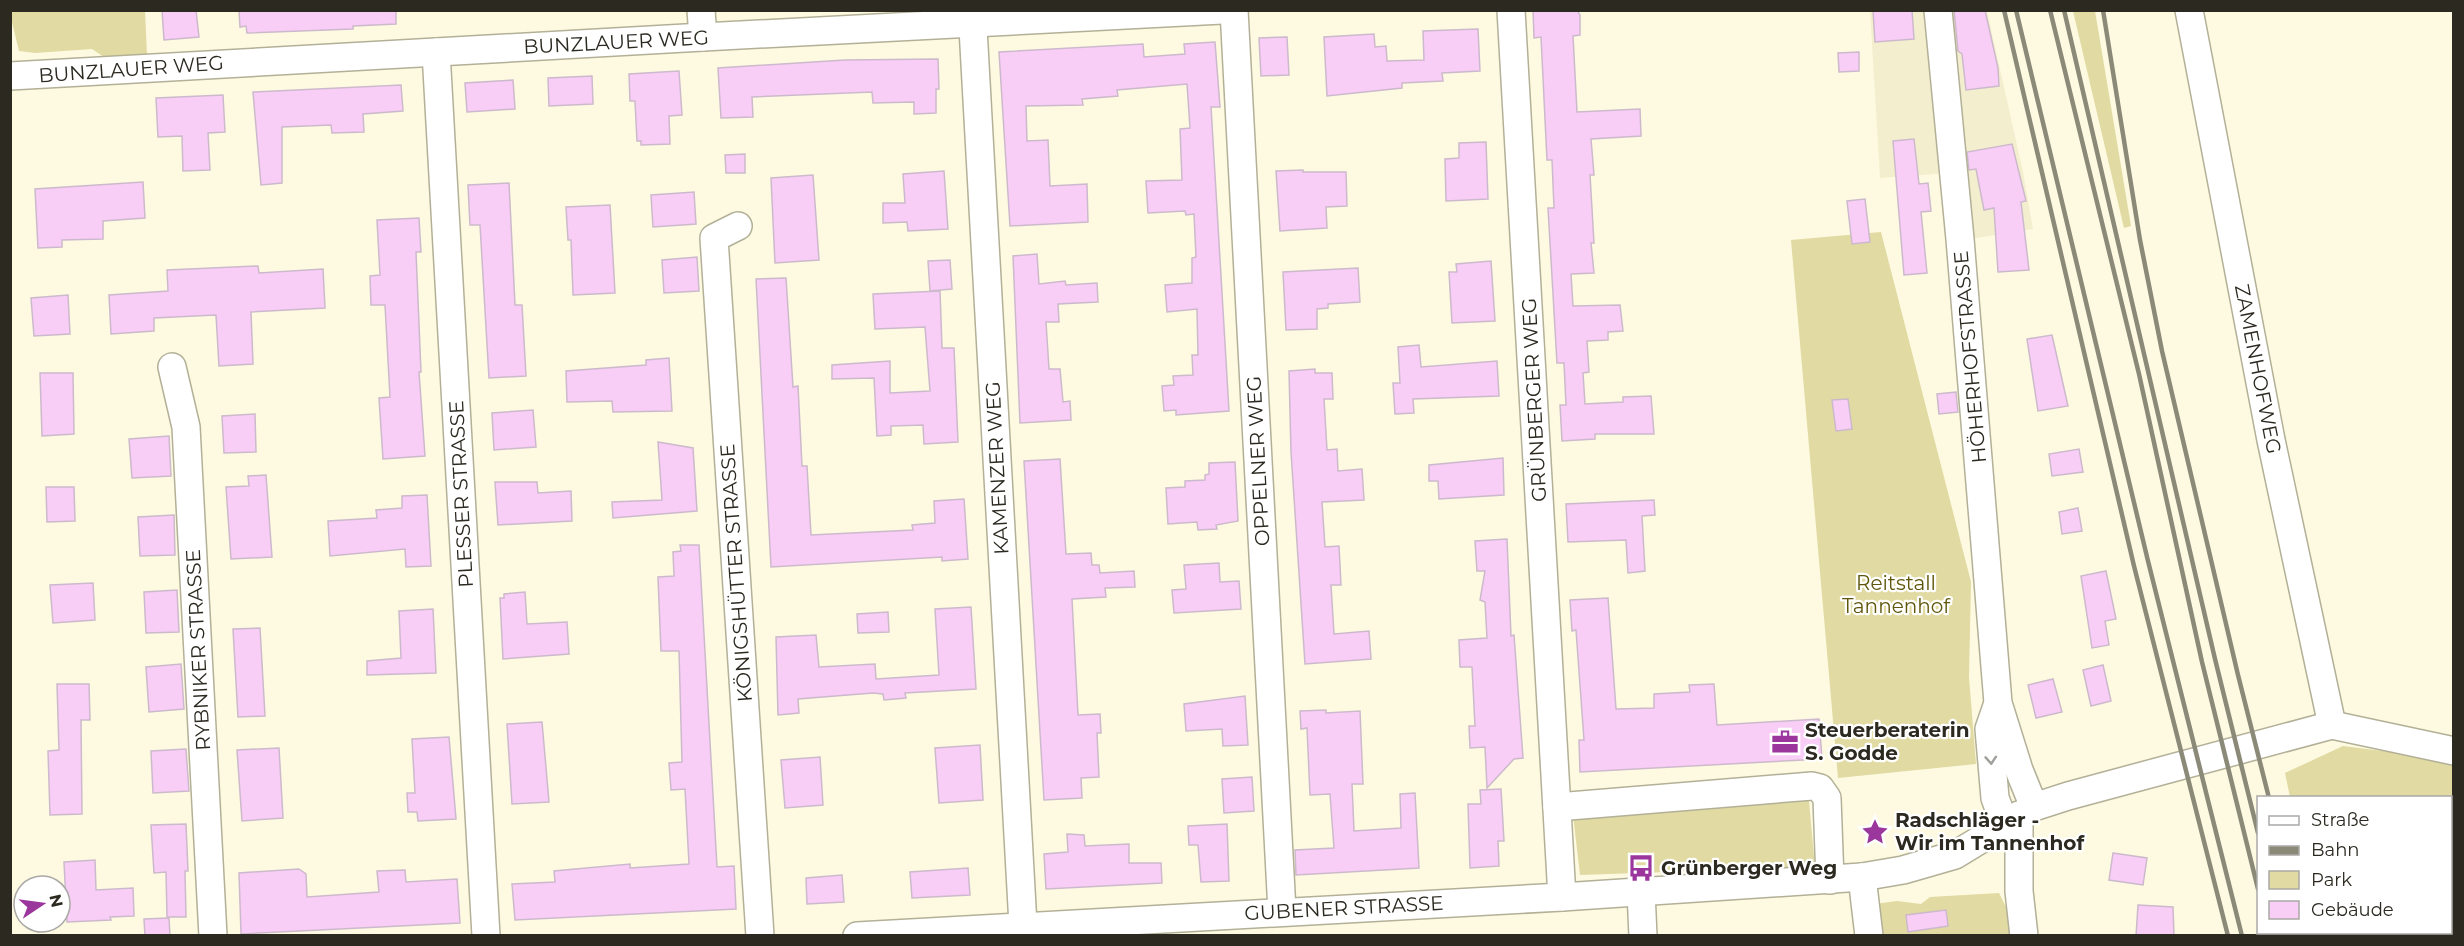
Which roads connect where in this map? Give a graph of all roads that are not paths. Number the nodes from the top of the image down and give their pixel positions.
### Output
1 (1221, 10) edge
2 (1234, 10) edge
3 (1511, 10) edge
4 (1938, 10) edge
5 (2189, 10) edge
6 (972, 17) edge
7 (702, 24) edge
8 (436, 52) junction
9 (10, 76) edge
10 (738, 226) dead end
11 (172, 367) dead end
12 (2332, 725) junction
13 (2454, 751) edge
14 (1557, 807) junction
15 (2019, 816) junction
16 (1862, 877) junction
17 (1830, 880) junction
18 (1641, 892) junction
19 (1562, 897) junction
20 (1282, 911) junction
21 (1023, 926) junction
22 (213, 936) edge
23 (486, 936) edge
24 (760, 936) edge
25 (857, 936) edge
26 (1643, 936) edge
27 (1869, 936) edge
28 (2024, 936) edge

1 - 6 street, BUNZLAUER WEG
2 - 20 street, OPPELNER WEG
3 - 14 street, GRÜNBERGER WEG
4 - 15 street, HÖHERHOFSTRASSE
5 - 12 street, ZAMENHOFWEG
6 - 7 street, BUNZLAUER WEG
6 - 21 street, KAMENZER WEG
7 - 8 street, BUNZLAUER WEG
8 - 9 street, BUNZLAUER WEG
8 - 23 street, PLESSER STRASSE
10 - 24 street, KÖNIGSHÜTTER STRASSE
11 - 22 street, RYBNIKER STRASSE
12 - 13 street
12 - 15 street, GUBENER STRASSE
14 - 17 street
14 - 19 street, GRÜNBERGER WEG
15 - 16 street, GUBENER STRASSE
15 - 28 street, HÖHERHOFSTRASSE
16 - 17 street, GUBENER STRASSE
16 - 27 street
17 - 18 street, GUBENER STRASSE
18 - 19 street, GUBENER STRASSE
18 - 26 street
19 - 20 street, GUBENER STRASSE
20 - 21 street, GUBENER STRASSE
21 - 25 street, GUBENER STRASSE

